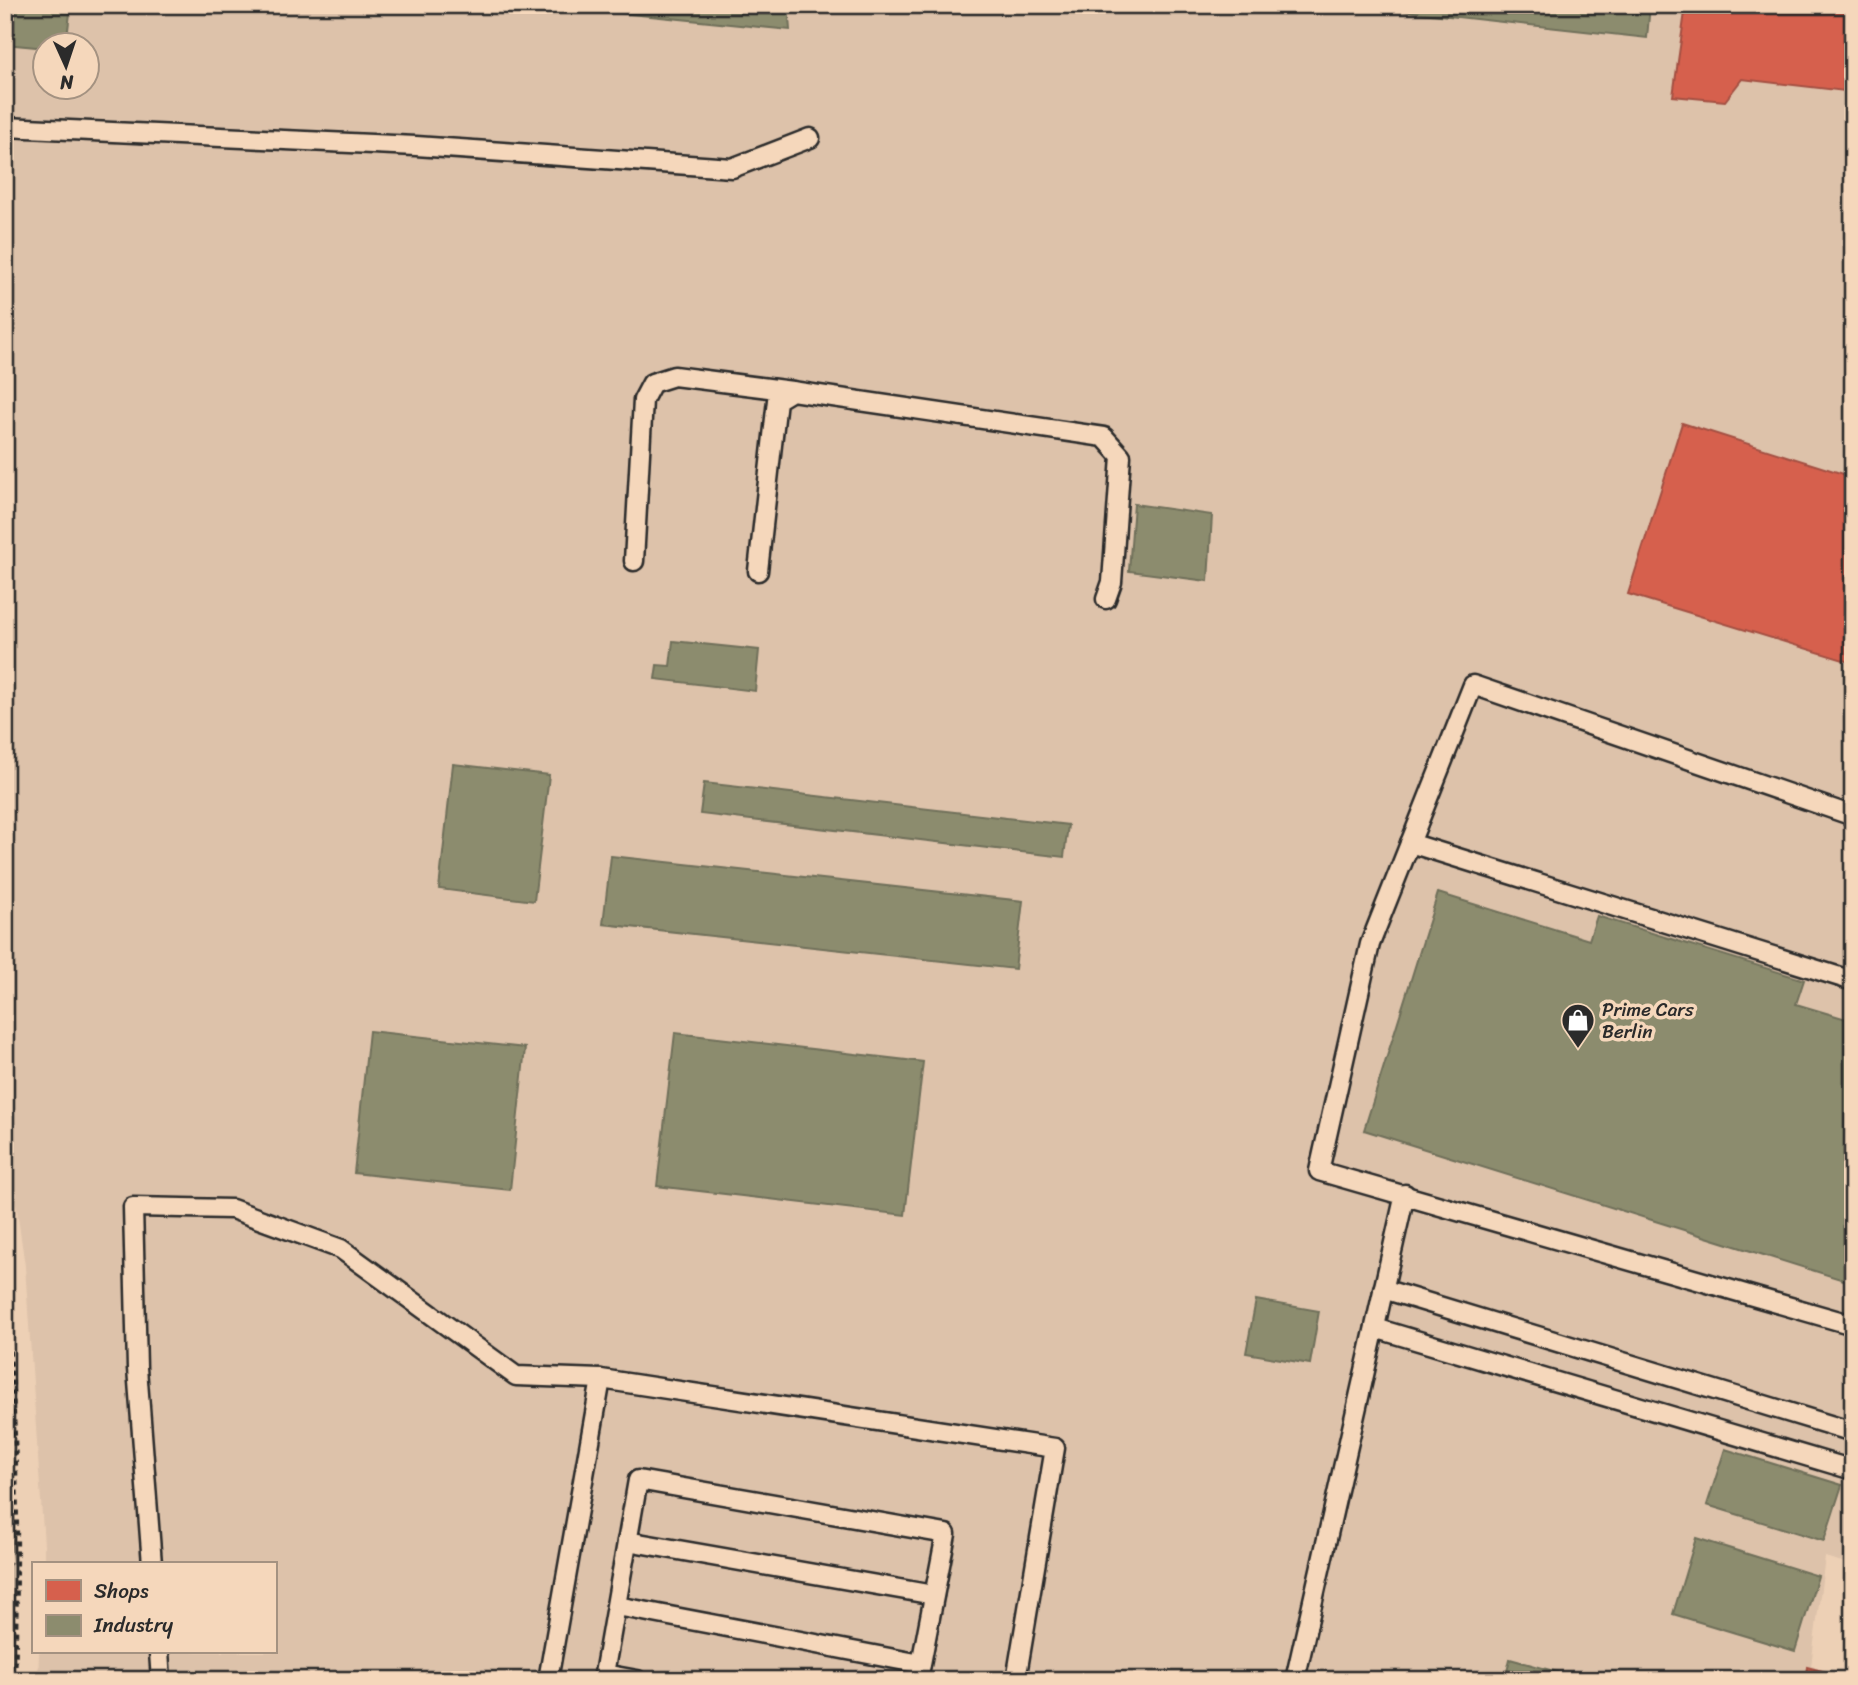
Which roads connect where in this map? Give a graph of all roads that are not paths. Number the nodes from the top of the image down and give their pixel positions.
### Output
1 (5, 127) edge
2 (810, 138) dead end
3 (792, 391) junction
4 (634, 561) dead end
5 (758, 571) dead end
6 (1106, 598) dead end
7 (1853, 816) edge
8 (1410, 843) junction
9 (1853, 981) edge
10 (1405, 1194) junction
11 (1383, 1289) junction
12 (1853, 1325) edge
13 (1375, 1328) junction
14 (601, 1378) junction
15 (1853, 1432) edge
16 (1853, 1470) edge
17 (628, 1541) junction
18 (152, 1562) edge
19 (934, 1595) junction
20 (617, 1606) junction
21 (159, 1654) edge
22 (919, 1672) edge
23 (161, 1680) edge
24 (548, 1680) edge
25 (637, 1680) edge
26 (1016, 1680) edge
27 (1296, 1680) edge

1 - 2 lane
3 - 4 lane
3 - 5 lane
3 - 6 lane
7 - 8 lane
8 - 9 lane
8 - 10 lane
10 - 11 lane
10 - 12 lane
11 - 13 lane
11 - 15 lane
13 - 16 lane
13 - 27 lane
14 - 18 lane
14 - 24 lane
14 - 26 lane
17 - 19 lane
17 - 19 lane
17 - 20 lane
19 - 22 lane
20 - 22 lane
20 - 25 lane
21 - 23 lane

